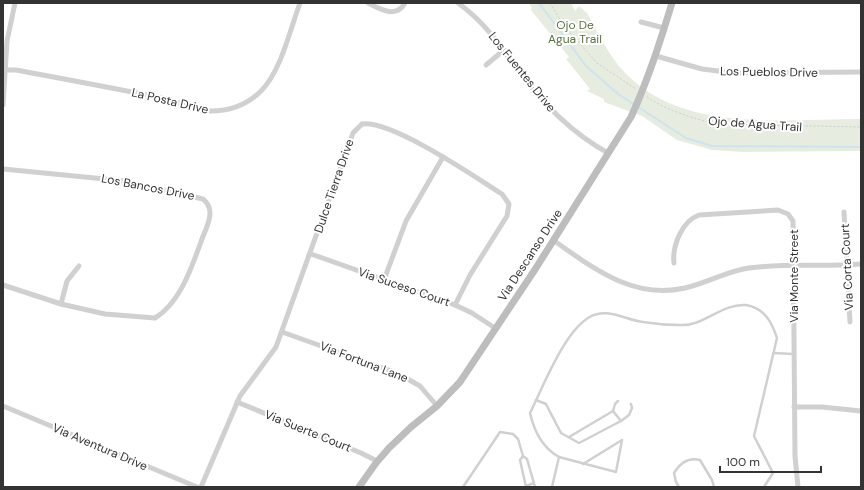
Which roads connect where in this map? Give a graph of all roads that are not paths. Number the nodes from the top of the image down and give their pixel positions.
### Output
1 (16, 3) edge
2 (300, 3) edge
3 (368, 3) edge
4 (405, 3) edge
5 (458, 3) edge
6 (672, 3) edge
7 (641, 22) dead end
8 (664, 28) junction
9 (504, 50) junction
10 (656, 56) junction
11 (486, 65) dead end
12 (4, 70) edge
13 (861, 72) edge
14 (3, 105) edge
15 (608, 153) junction
16 (443, 158) junction
17 (3, 169) edge
18 (844, 212) dead end
19 (553, 240) junction
20 (310, 254) junction
21 (674, 263) dead end
22 (861, 264) edge
23 (79, 266) dead end
24 (847, 266) junction
25 (794, 267) junction
26 (384, 280) junction
27 (3, 285) edge
28 (60, 304) junction
29 (455, 304) junction
30 (850, 322) dead end
31 (495, 328) junction
32 (282, 332) junction
33 (774, 353) junction
34 (794, 354) junction
35 (536, 400) junction
36 (618, 401) dead end
37 (237, 402) junction
38 (631, 404) dead end
39 (3, 406) edge
40 (437, 406) junction
41 (794, 407) junction
42 (613, 411) junction
43 (861, 411) edge
44 (621, 421) junction
45 (568, 437) junction
46 (523, 456) junction
47 (559, 457) junction
48 (377, 461) junction
49 (583, 464) junction
50 (534, 483) junction
51 (526, 486) edge
52 (197, 487) edge
53 (201, 487) edge
54 (359, 487) edge
55 (463, 487) edge
56 (535, 487) edge
57 (552, 487) edge
58 (680, 487) edge
59 (714, 487) edge
60 (764, 487) edge
61 (798, 487) edge

1 - 12 street
2 - 12 street, La Posta Drive
3 - 4 street
5 - 9 street, Los Fuentes Drive
6 - 8 street, Via Descanso Drive
7 - 8 street
8 - 10 street, Via Descanso Drive
9 - 11 street
9 - 15 street, Los Fuentes Drive
10 - 13 street, Los Pueblos Drive
10 - 15 street, Via Descanso Drive
12 - 14 street
15 - 19 street, Via Descanso Drive
16 - 20 street, Dulce Tierra Drive
16 - 26 street
16 - 29 street, Dulce Tierra Drive
17 - 28 street, Los Bancos Drive
18 - 24 street, Via Corta Court
19 - 25 street
19 - 31 street, Via Descanso Drive
20 - 26 street, Via Suceso Court
20 - 32 street, Dulce Tierra Drive
21 - 25 street, Via Monte Street
22 - 24 street
23 - 28 street
24 - 25 street
24 - 30 street, Via Corta Court
25 - 34 street, Via Monte Street
26 - 29 street, Via Suceso Court
27 - 28 street, Los Bancos Drive
29 - 31 street, Via Suceso Court
31 - 40 street, Via Descanso Drive
32 - 37 street, Dulce Tierra Drive
32 - 40 street, Via Fortuna Lane
33 - 34 lane
33 - 35 lane
33 - 60 lane
34 - 41 street, Via Monte Street
35 - 45 lane
35 - 47 lane
36 - 42 lane
37 - 48 street, Via Suerte Court
37 - 53 street, Dulce Tierra Drive
38 - 44 lane
39 - 52 street, Via Aventura Drive
40 - 48 street, Via Descanso Drive
41 - 43 street
41 - 61 street, Via Monte Street
42 - 44 lane
42 - 45 lane
44 - 45 lane
46 - 50 lane
46 - 51 lane
46 - 55 lane
47 - 49 lane
47 - 57 lane
48 - 54 street, Via Descanso Drive
49 - 49 lane
50 - 51 lane
50 - 56 lane
58 - 59 lane

